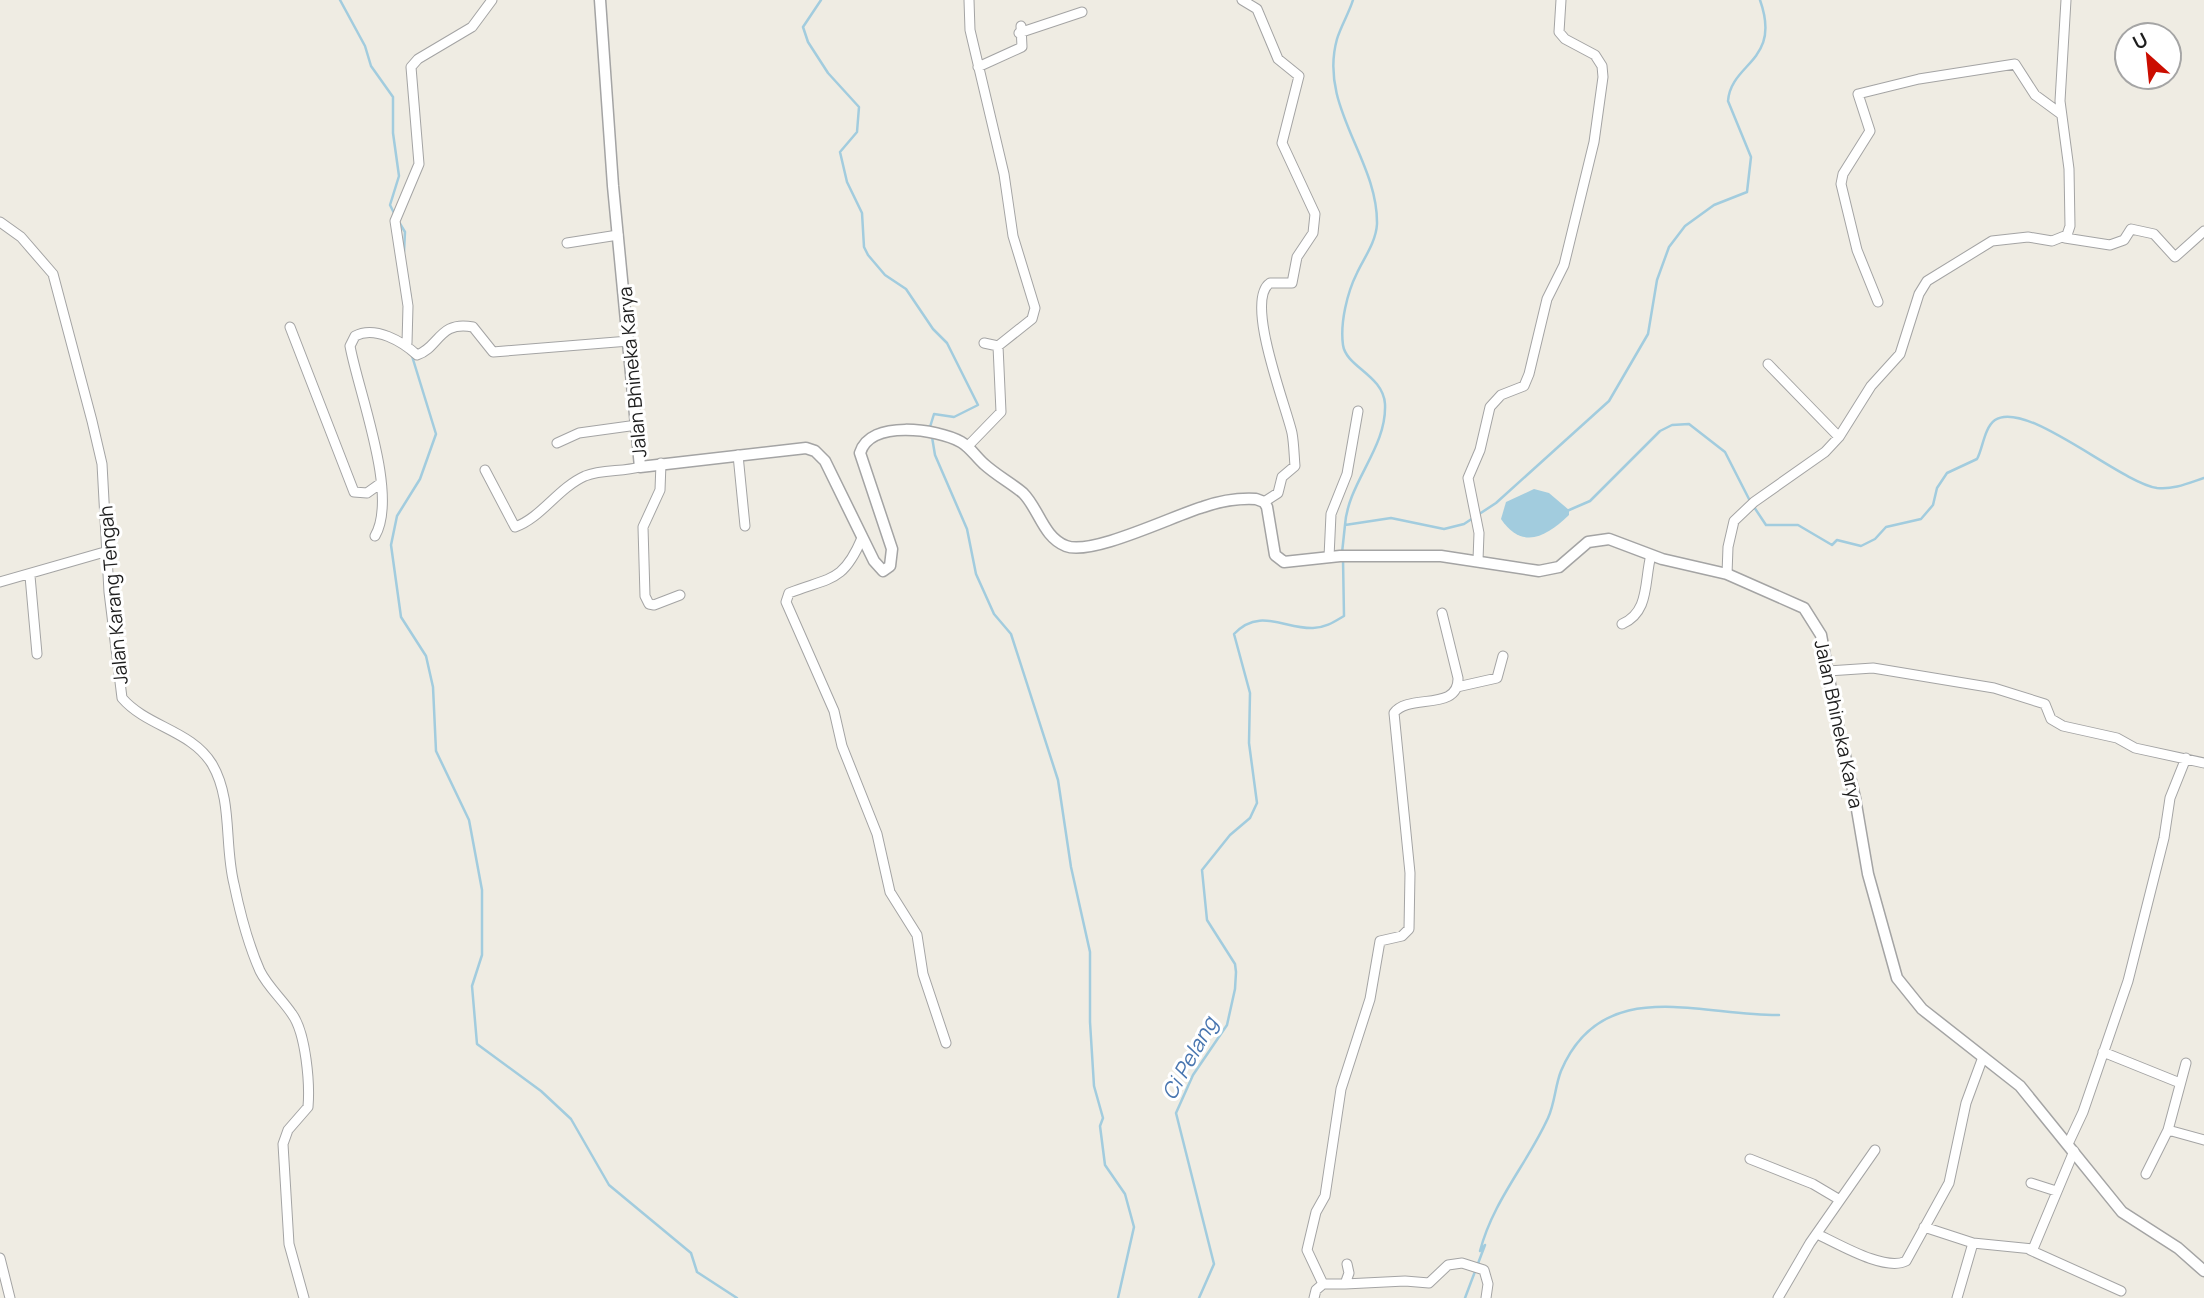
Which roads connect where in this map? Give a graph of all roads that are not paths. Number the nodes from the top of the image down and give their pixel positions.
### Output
1 (492, 0) edge
2 (600, 0) edge
3 (969, 0) edge
4 (1242, 0) edge
5 (1561, 0) edge
6 (2066, 0) edge
7 (1082, 12) dead end
8 (978, 67) junction
9 (2061, 114) junction
10 (0, 222) edge
11 (2204, 231) edge
12 (618, 235) junction
13 (2065, 238) junction
14 (568, 243) dead end
15 (1878, 302) dead end
16 (290, 327) dead end
17 (629, 341) junction
18 (407, 343) junction
19 (984, 343) dead end
20 (998, 346) junction
21 (1768, 364) dead end
22 (1358, 411) dead end
23 (637, 425) junction
24 (1839, 437) junction
25 (558, 443) dead end
26 (967, 447) junction
27 (738, 455) junction
28 (660, 463) junction
29 (640, 467) junction
30 (485, 470) dead end
31 (381, 483) junction
32 (1264, 502) junction
33 (745, 526) dead end
34 (375, 536) dead end
35 (862, 538) junction
36 (108, 551) junction
37 (1651, 555) junction
38 (1329, 557) junction
39 (1478, 560) junction
40 (1727, 574) junction
41 (30, 576) junction
42 (0, 582) edge
43 (680, 595) dead end
44 (1442, 613) dead end
45 (1622, 624) dead end
46 (37, 654) dead end
47 (1503, 656) dead end
48 (1828, 671) junction
49 (1457, 687) junction
50 (2186, 758) junction
51 (2204, 763) edge
52 (946, 1043) dead end
53 (2103, 1052) junction
54 (1983, 1057) junction
55 (2186, 1063) dead end
56 (2180, 1083) junction
57 (2168, 1129) junction
58 (2204, 1140) edge
59 (2071, 1147) junction
60 (1875, 1150) dead end
61 (1750, 1159) dead end
62 (2146, 1174) dead end
63 (2031, 1183) dead end
64 (2056, 1191) junction
65 (1840, 1199) junction
66 (1924, 1227) junction
67 (1817, 1234) junction
68 (1973, 1243) junction
69 (2030, 1250) junction
70 (0, 1258) edge
71 (1347, 1264) dead end
72 (2204, 1271) edge
73 (1323, 1284) junction
74 (1345, 1284) junction
75 (2120, 1291) dead end
76 (10, 1298) edge
77 (304, 1298) edge
78 (1314, 1298) edge
79 (1486, 1298) edge
80 (1777, 1298) edge
81 (1957, 1298) edge

1 - 18 street
2 - 12 street, Jalan Bhineka Karya
3 - 8 street
4 - 32 street
5 - 39 street
6 - 9 street
7 - 8 street
8 - 20 street
9 - 13 street
9 - 15 street
10 - 36 street, Jalan Karang Tengah
11 - 13 street
12 - 14 street
12 - 17 street, Jalan Bhineka Karya
13 - 24 street
16 - 31 street
17 - 18 street
17 - 23 street, Jalan Bhineka Karya
18 - 31 street
19 - 20 street
20 - 26 street
21 - 24 street
22 - 38 street
23 - 25 street
23 - 29 street, Jalan Bhineka Karya
24 - 40 street
26 - 32 street, Jalan Bhineka Karya
26 - 35 street, Jalan Bhineka Karya
27 - 28 street, Jalan Bhineka Karya
27 - 33 street
27 - 35 street, Jalan Bhineka Karya
28 - 29 street, Jalan Bhineka Karya
28 - 43 street
29 - 30 street
31 - 34 street
32 - 38 street, Jalan Bhineka Karya
35 - 52 street
36 - 41 street
36 - 77 street, Jalan Karang Tengah
37 - 39 street, Jalan Bhineka Karya
37 - 40 street, Jalan Bhineka Karya
37 - 45 street
38 - 39 street, Jalan Bhineka Karya
40 - 48 street, Jalan Bhineka Karya
41 - 42 street
41 - 46 street
44 - 49 street
47 - 49 street
48 - 50 street
48 - 54 street, Jalan Bhineka Karya
49 - 73 street
50 - 51 street
50 - 53 street
53 - 56 street
53 - 59 street
54 - 59 street, Jalan Bhineka Karya
54 - 66 street
55 - 56 street
56 - 57 street
57 - 58 street
57 - 62 street
59 - 64 street
59 - 72 street, Jalan Bhineka Karya
60 - 65 street
61 - 65 street
63 - 64 street
64 - 69 street
65 - 67 street
66 - 67 street
66 - 68 street
67 - 80 street
68 - 69 street
68 - 81 street
69 - 75 street
70 - 76 street
71 - 74 street
73 - 74 street
73 - 78 street
74 - 79 street

